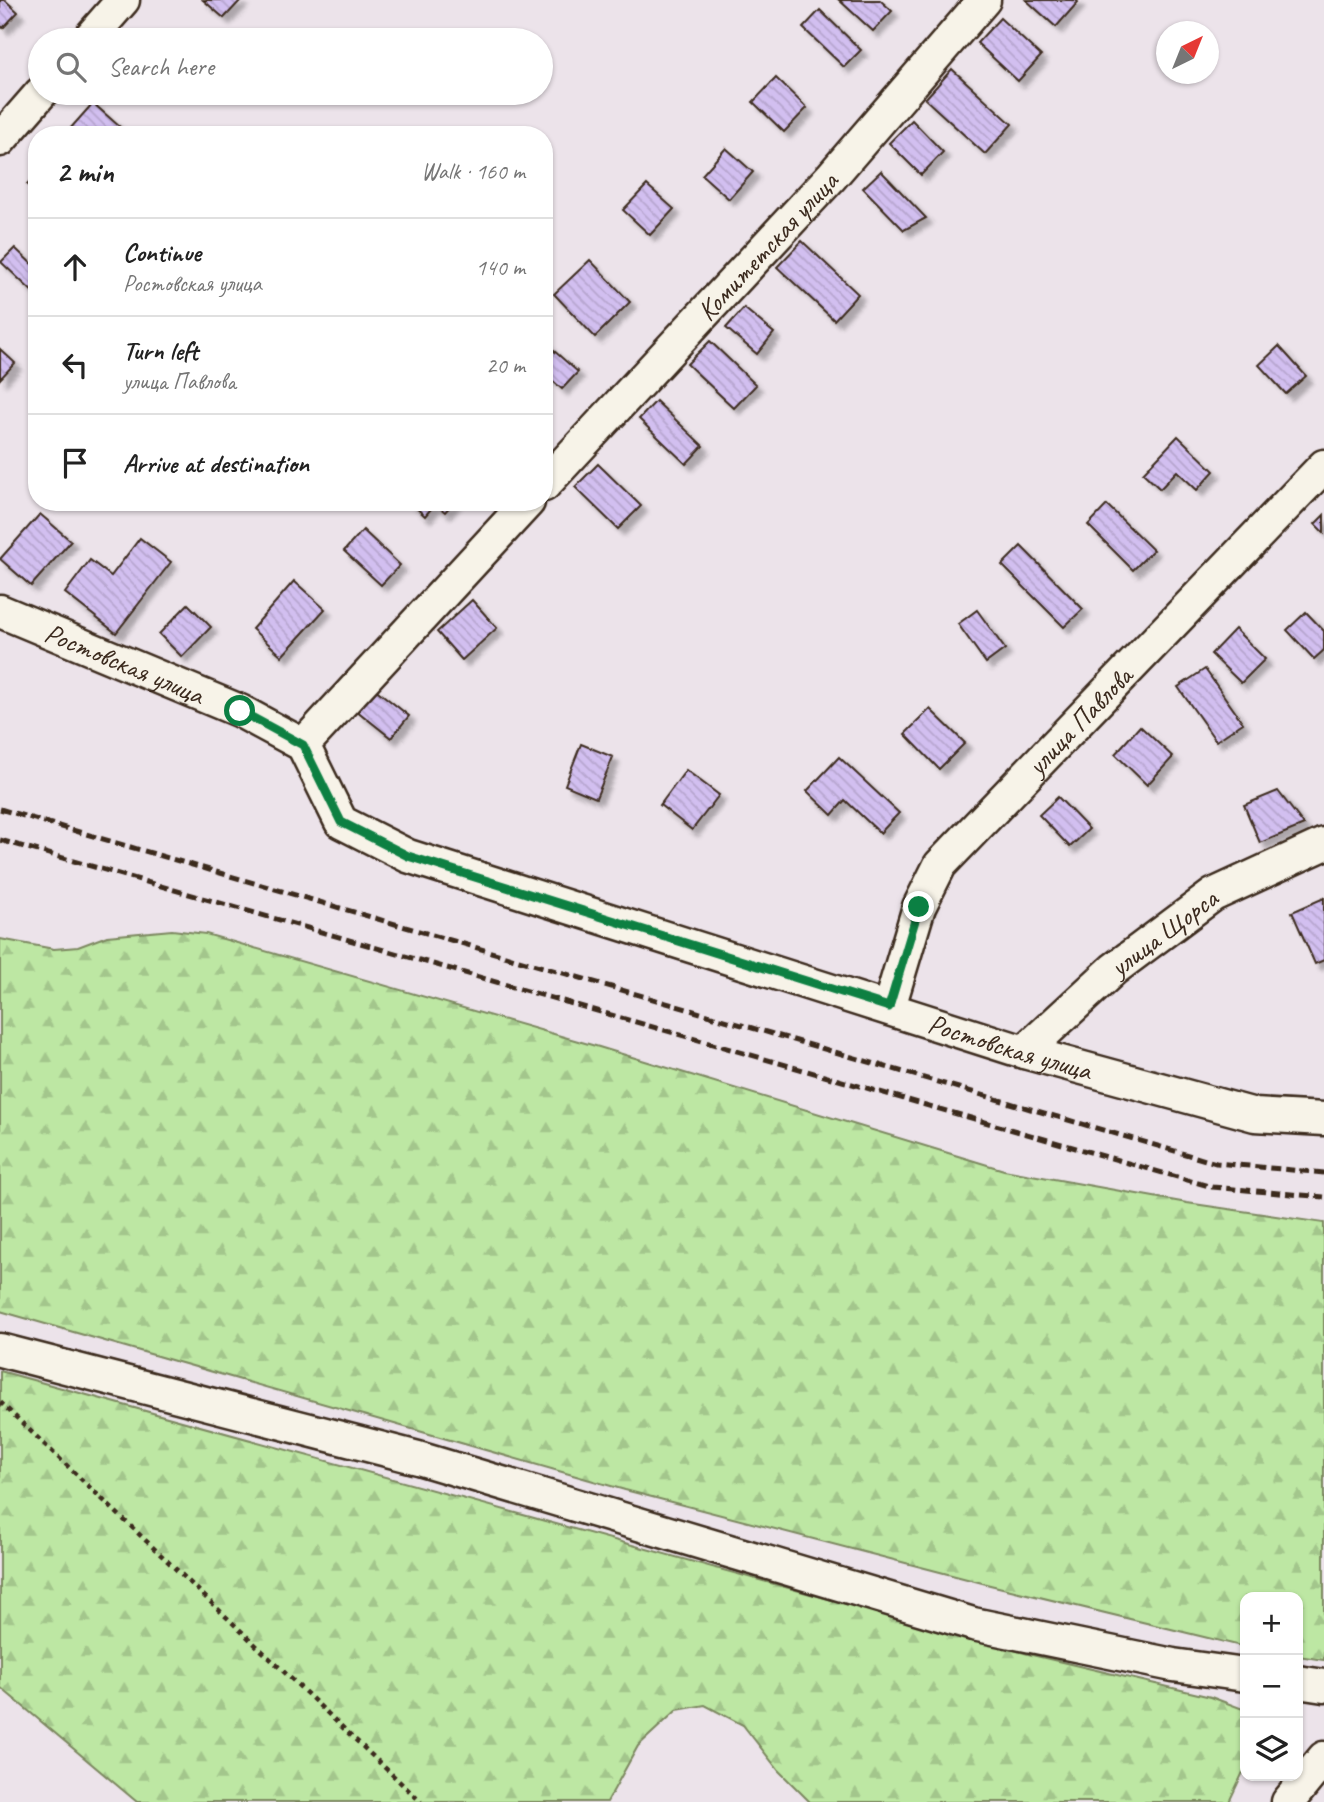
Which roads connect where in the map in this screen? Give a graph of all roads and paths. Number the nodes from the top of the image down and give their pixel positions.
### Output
1 (123, 0) edge
2 (984, 0) edge
3 (98, 28) edge
4 (31, 105) edge
5 (0, 140) edge
6 (1324, 466) edge
7 (553, 475) edge
8 (520, 511) edge
9 (0, 611) edge
10 (303, 745) junction
11 (1324, 844) edge
12 (889, 1007) junction
13 (1024, 1052) junction
14 (1324, 1119) edge
15 (0, 1350) edge
16 (0, 1402) edge
17 (1240, 1674) edge
18 (1303, 1683) edge
19 (1324, 1686) edge
20 (1324, 1758) edge
21 (421, 1802) edge
22 (1288, 1802) edge

1 - 3 street
2 - 7 street, Комитетская улица
4 - 5 street
6 - 12 street, улица Павлова
8 - 10 street
9 - 10 street, Ростовская улица
10 - 12 street, Ростовская улица
11 - 13 street, улица Щорса
12 - 13 street, Ростовская улица
13 - 14 street, Ростовская улица
15 - 17 street
16 - 21 path
18 - 19 street
20 - 22 street

